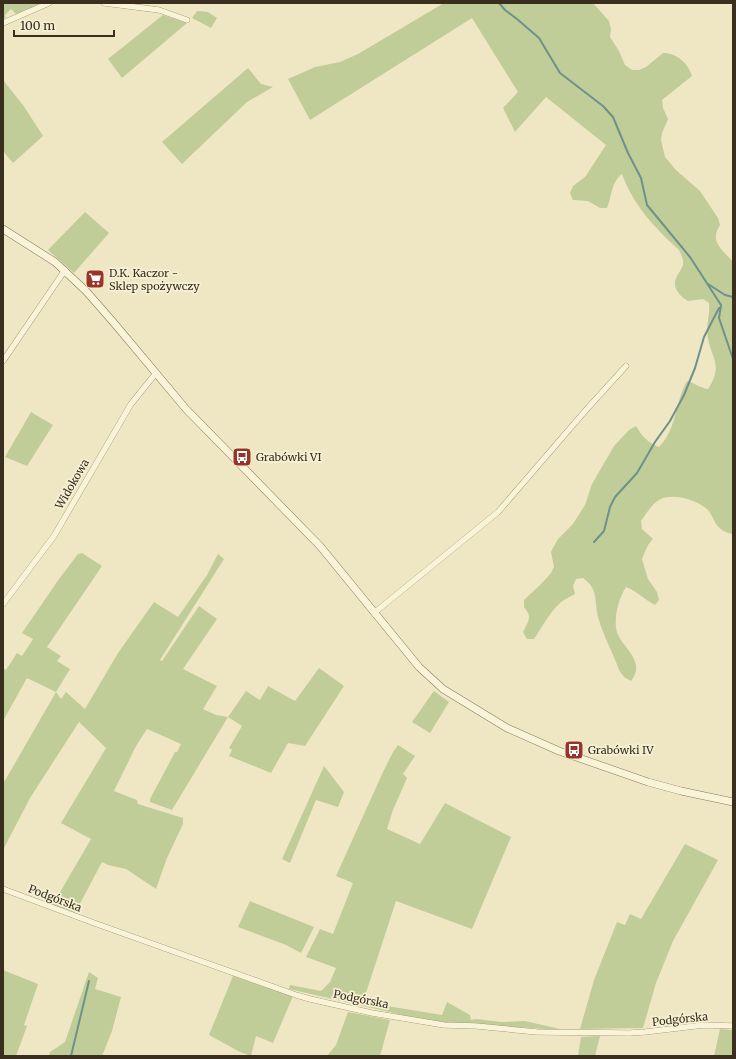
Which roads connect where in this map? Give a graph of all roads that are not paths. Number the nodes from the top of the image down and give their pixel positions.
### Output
1 (49, 3) edge
2 (104, 3) edge
3 (187, 20) dead end
4 (3, 23) edge
5 (3, 229) edge
6 (65, 270) junction
7 (3, 361) edge
8 (626, 366) dead end
9 (156, 374) junction
10 (3, 604) edge
11 (374, 613) junction
12 (733, 802) edge
13 (3, 888) edge
14 (733, 1026) edge

1 - 4 street
2 - 3 street
5 - 6 street
6 - 7 street
6 - 9 street
8 - 11 street
9 - 10 street, Widokowa
9 - 11 street
11 - 12 street
13 - 14 street, Podgórska

